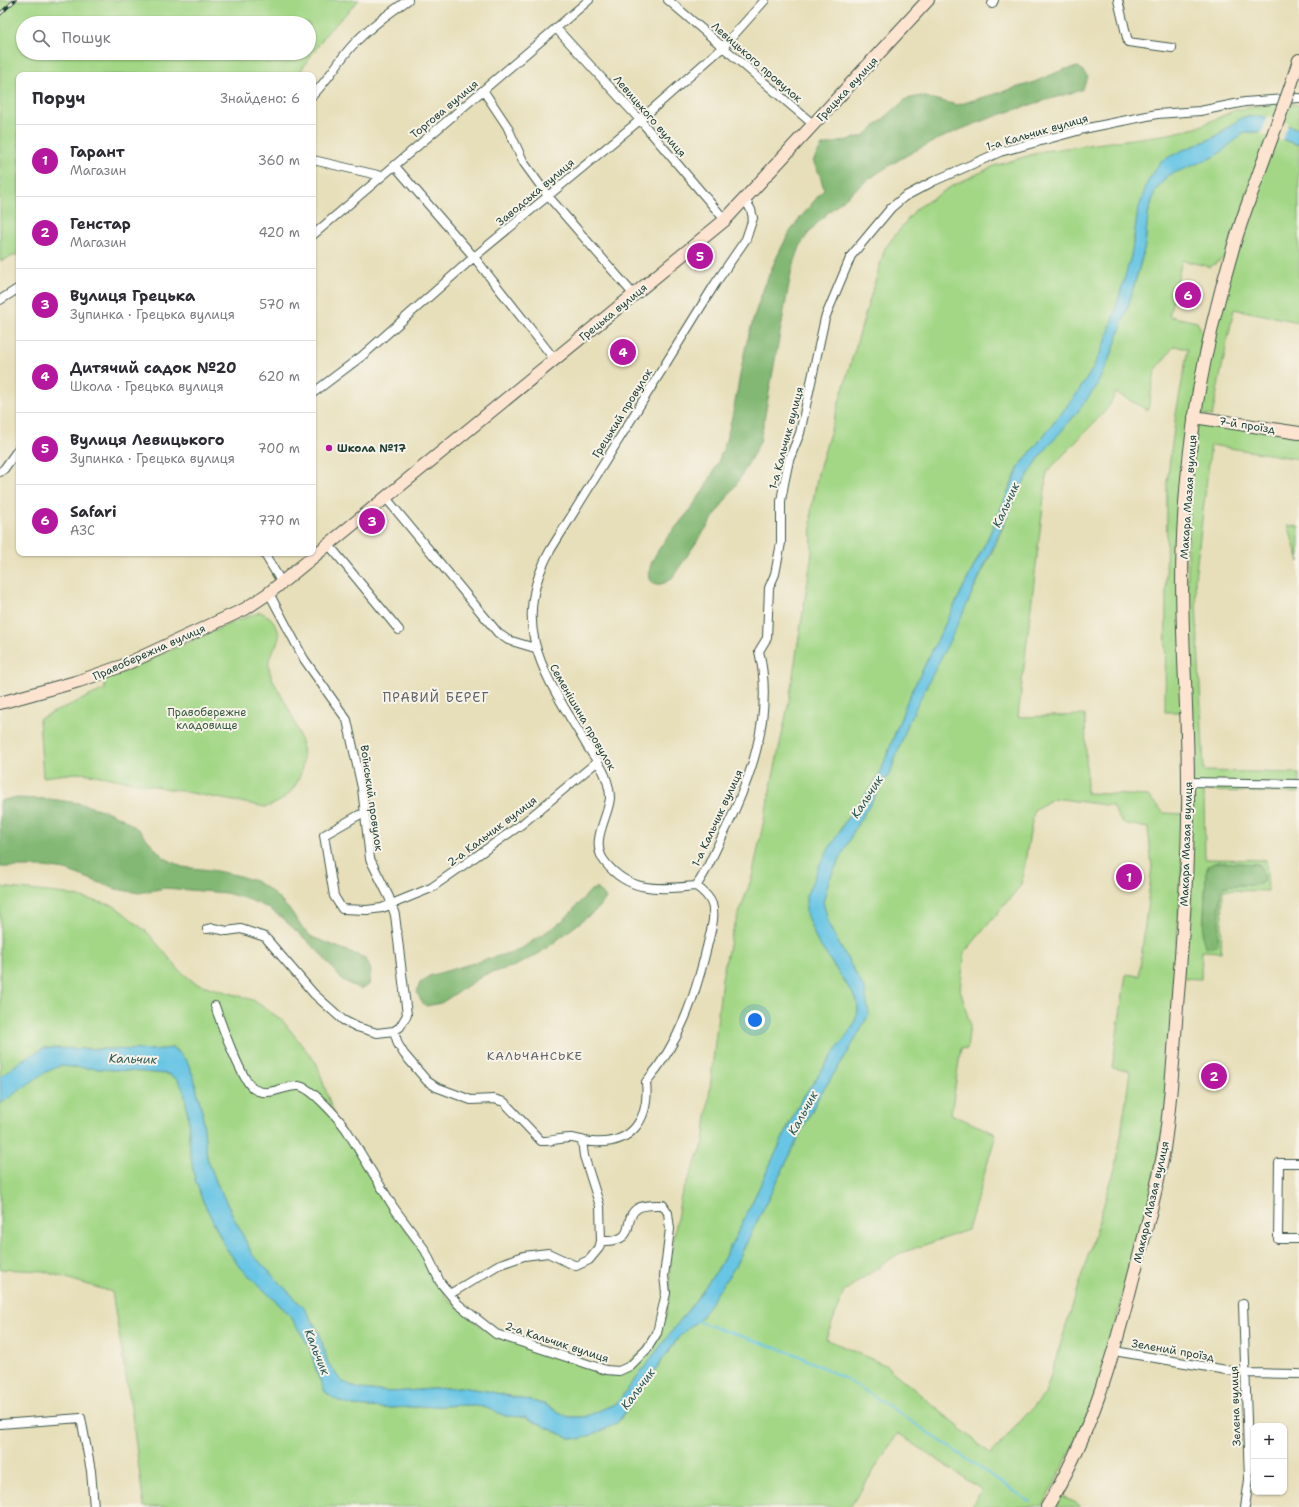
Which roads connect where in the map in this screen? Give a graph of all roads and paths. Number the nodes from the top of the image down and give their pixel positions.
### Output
1 (408, 0) edge
2 (589, 0) edge
3 (668, 0) edge
4 (765, 0) edge
5 (928, 0) edge
6 (1118, 0) edge
7 (556, 28) junction
8 (723, 47) junction
9 (1172, 48) dead end
10 (1299, 60) edge
11 (483, 90) junction
12 (316, 92) edge
13 (1299, 98) edge
14 (640, 120) junction
15 (814, 125) junction
16 (316, 161) edge
17 (394, 165) junction
18 (382, 176) junction
19 (548, 196) junction
20 (745, 199) junction
21 (725, 220) junction
22 (316, 232) edge
23 (474, 257) junction
24 (16, 290) edge
25 (634, 295) junction
26 (0, 300) edge
27 (555, 360) junction
28 (316, 391) edge
29 (1194, 417) junction
30 (1299, 433) edge
31 (16, 452) edge
32 (0, 472) edge
33 (386, 498) junction
34 (329, 545) junction
35 (266, 556) edge
36 (315, 556) edge
37 (316, 556) edge
38 (282, 583) junction
39 (269, 594) junction
40 (399, 630) dead end
41 (535, 648) junction
42 (0, 703) edge
43 (598, 761) junction
44 (1188, 782) junction
45 (1299, 784) edge
46 (364, 814) junction
47 (696, 886) junction
48 (392, 904) junction
49 (207, 929) dead end
50 (215, 1006) dead end
51 (394, 1031) junction
52 (582, 1140) junction
53 (1299, 1163) edge
54 (1299, 1239) edge
55 (601, 1241) junction
56 (450, 1294) junction
57 (1243, 1304) dead end
58 (1114, 1350) junction
59 (1244, 1373) junction
60 (1299, 1374) edge
61 (0, 1424) edge
62 (94, 1507) edge
63 (1047, 1507) edge
64 (1244, 1507) edge

1 - 12 street
2 - 7 street, Торгова вулиця
3 - 8 street, Левицького провулок
4 - 8 street, Заводська вулиця
5 - 15 main road, Грецька вулиця
6 - 9 street
7 - 11 street, Торгова вулиця
7 - 14 street, Левицького вулиця
8 - 14 street, Заводська вулиця
8 - 15 street, Левицького провулок
10 - 29 main road, Макара Мазая вулиця, bridge
11 - 17 street, Торгова вулиця
11 - 19 street
13 - 47 street, 1-а Кальчик вулиця
14 - 19 street, Заводська вулиця
14 - 21 street, Левицького вулиця
15 - 20 main road, Грецька вулиця
16 - 18 street
17 - 18 street, Торгова вулиця
17 - 23 street
18 - 22 street, Торгова вулиця
19 - 23 street, Заводська вулиця
19 - 25 street
20 - 21 main road, Грецька вулиця
20 - 41 street, Грецький провулок
21 - 25 main road, Грецька вулиця
23 - 27 street
23 - 28 street, Заводська вулиця
24 - 26 street
25 - 27 main road, Грецька вулиця
27 - 33 main road, Грецька вулиця
29 - 30 main road, 7-й проїзд
29 - 44 main road, Макара Мазая вулиця
31 - 32 street
33 - 34 main road, Грецька вулиця
33 - 41 street
34 - 37 main road, Грецька вулиця
34 - 40 street
35 - 38 street
36 - 38 main road, Грецька вулиця
38 - 39 main road, Грецька вулиця
39 - 42 main road, Правобережна вулиця
39 - 46 street, Воїнський провулок
41 - 43 street, Семенішина провулок
43 - 47 street, Семенішина провулок
43 - 48 street, 2-а Кальчик вулиця
44 - 45 street
44 - 58 main road, Макара Мазая вулиця
46 - 48 street, Воїнський провулок
46 - 48 street, 2-а Кальчик вулиця
47 - 52 street
48 - 51 street
49 - 51 street
50 - 56 street, 2-а Кальчик вулиця
51 - 52 street
52 - 55 street
53 - 54 street
55 - 56 street
55 - 56 street, 2-а Кальчик вулиця
57 - 59 street, Зелена вулиця
58 - 59 street, Зелений проїзд
58 - 63 main road, Макара Мазая вулиця
59 - 60 street, Зелений проїзд
59 - 64 street, Зелена вулиця
61 - 62 street

